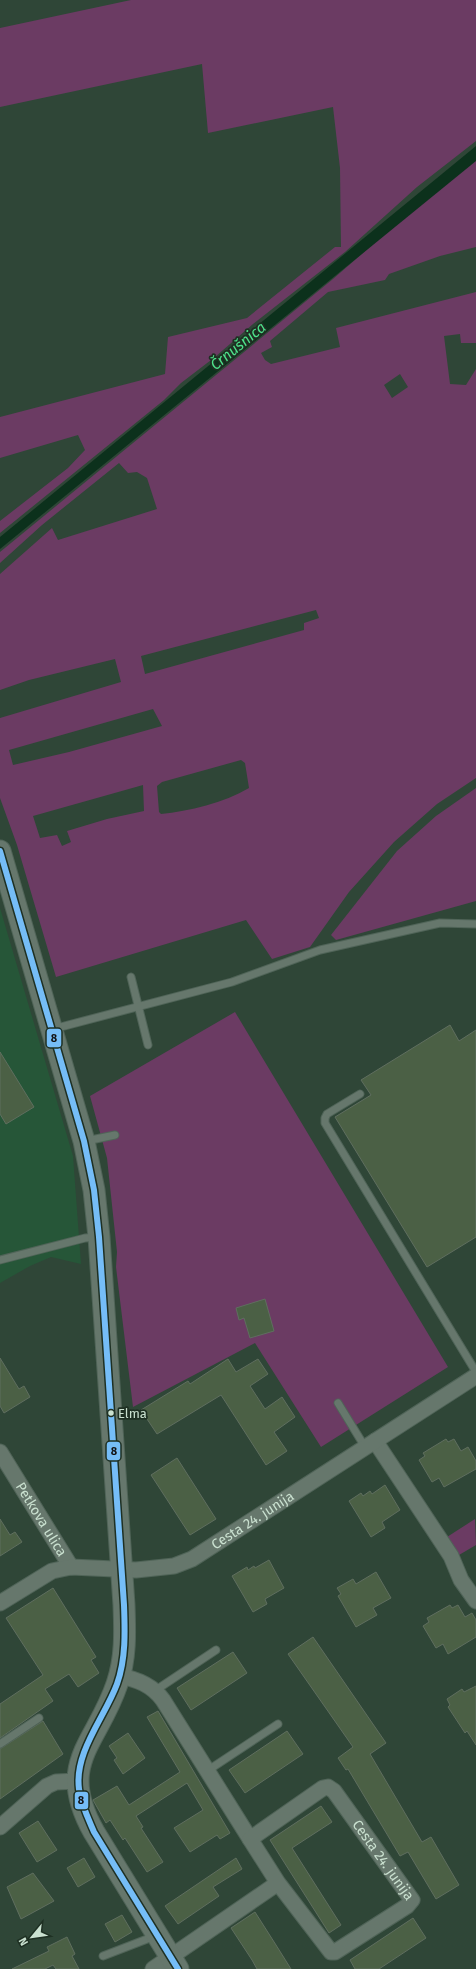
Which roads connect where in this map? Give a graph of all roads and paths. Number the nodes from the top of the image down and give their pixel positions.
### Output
1 (0, 851) edge
2 (476, 924) edge
3 (131, 977) dead end
4 (139, 1005) junction
5 (52, 1029) junction
6 (148, 1044) dead end
7 (360, 1094) dead end
8 (115, 1135) dead end
9 (84, 1141) junction
10 (99, 1237) junction
11 (0, 1260) edge
12 (476, 1372) edge
13 (476, 1376) edge
14 (338, 1403) dead end
15 (370, 1444) junction
16 (0, 1452) edge
17 (71, 1567) junction
18 (120, 1569) junction
19 (476, 1600) edge
20 (0, 1603) edge
21 (216, 1650) dead end
22 (119, 1676) junction
23 (156, 1690) junction
24 (39, 1718) dead end
25 (278, 1724) dead end
26 (0, 1744) edge
27 (206, 1771) junction
28 (78, 1781) junction
29 (0, 1827) edge
30 (250, 1839) junction
31 (278, 1884) junction
32 (157, 1935) junction
33 (103, 1956) dead end
34 (174, 1963) edge
35 (153, 1969) edge

1 - 5 street
2 - 4 lane
3 - 4 lane
4 - 5 lane
4 - 6 lane
5 - 9 street
7 - 12 lane
8 - 9 lane
9 - 10 street
10 - 11 lane
10 - 18 street
13 - 15 street, Cesta 24. junija
14 - 15 lane
15 - 18 street, Cesta 24. junija
15 - 19 street
16 - 17 street, Petkova ulica
17 - 18 street, Petkova ulica
17 - 20 street, Petkova ulica
18 - 22 street
21 - 23 lane
22 - 23 street
22 - 28 street
23 - 27 street, Cesta 24. junija
24 - 26 lane
25 - 27 lane
27 - 30 street, Cesta 24. junija
28 - 29 street
28 - 32 street
30 - 31 street, Cesta 24. junija
30 - 31 street, Cesta 24. junija
31 - 34 street
32 - 33 lane
32 - 34 street
34 - 35 street

